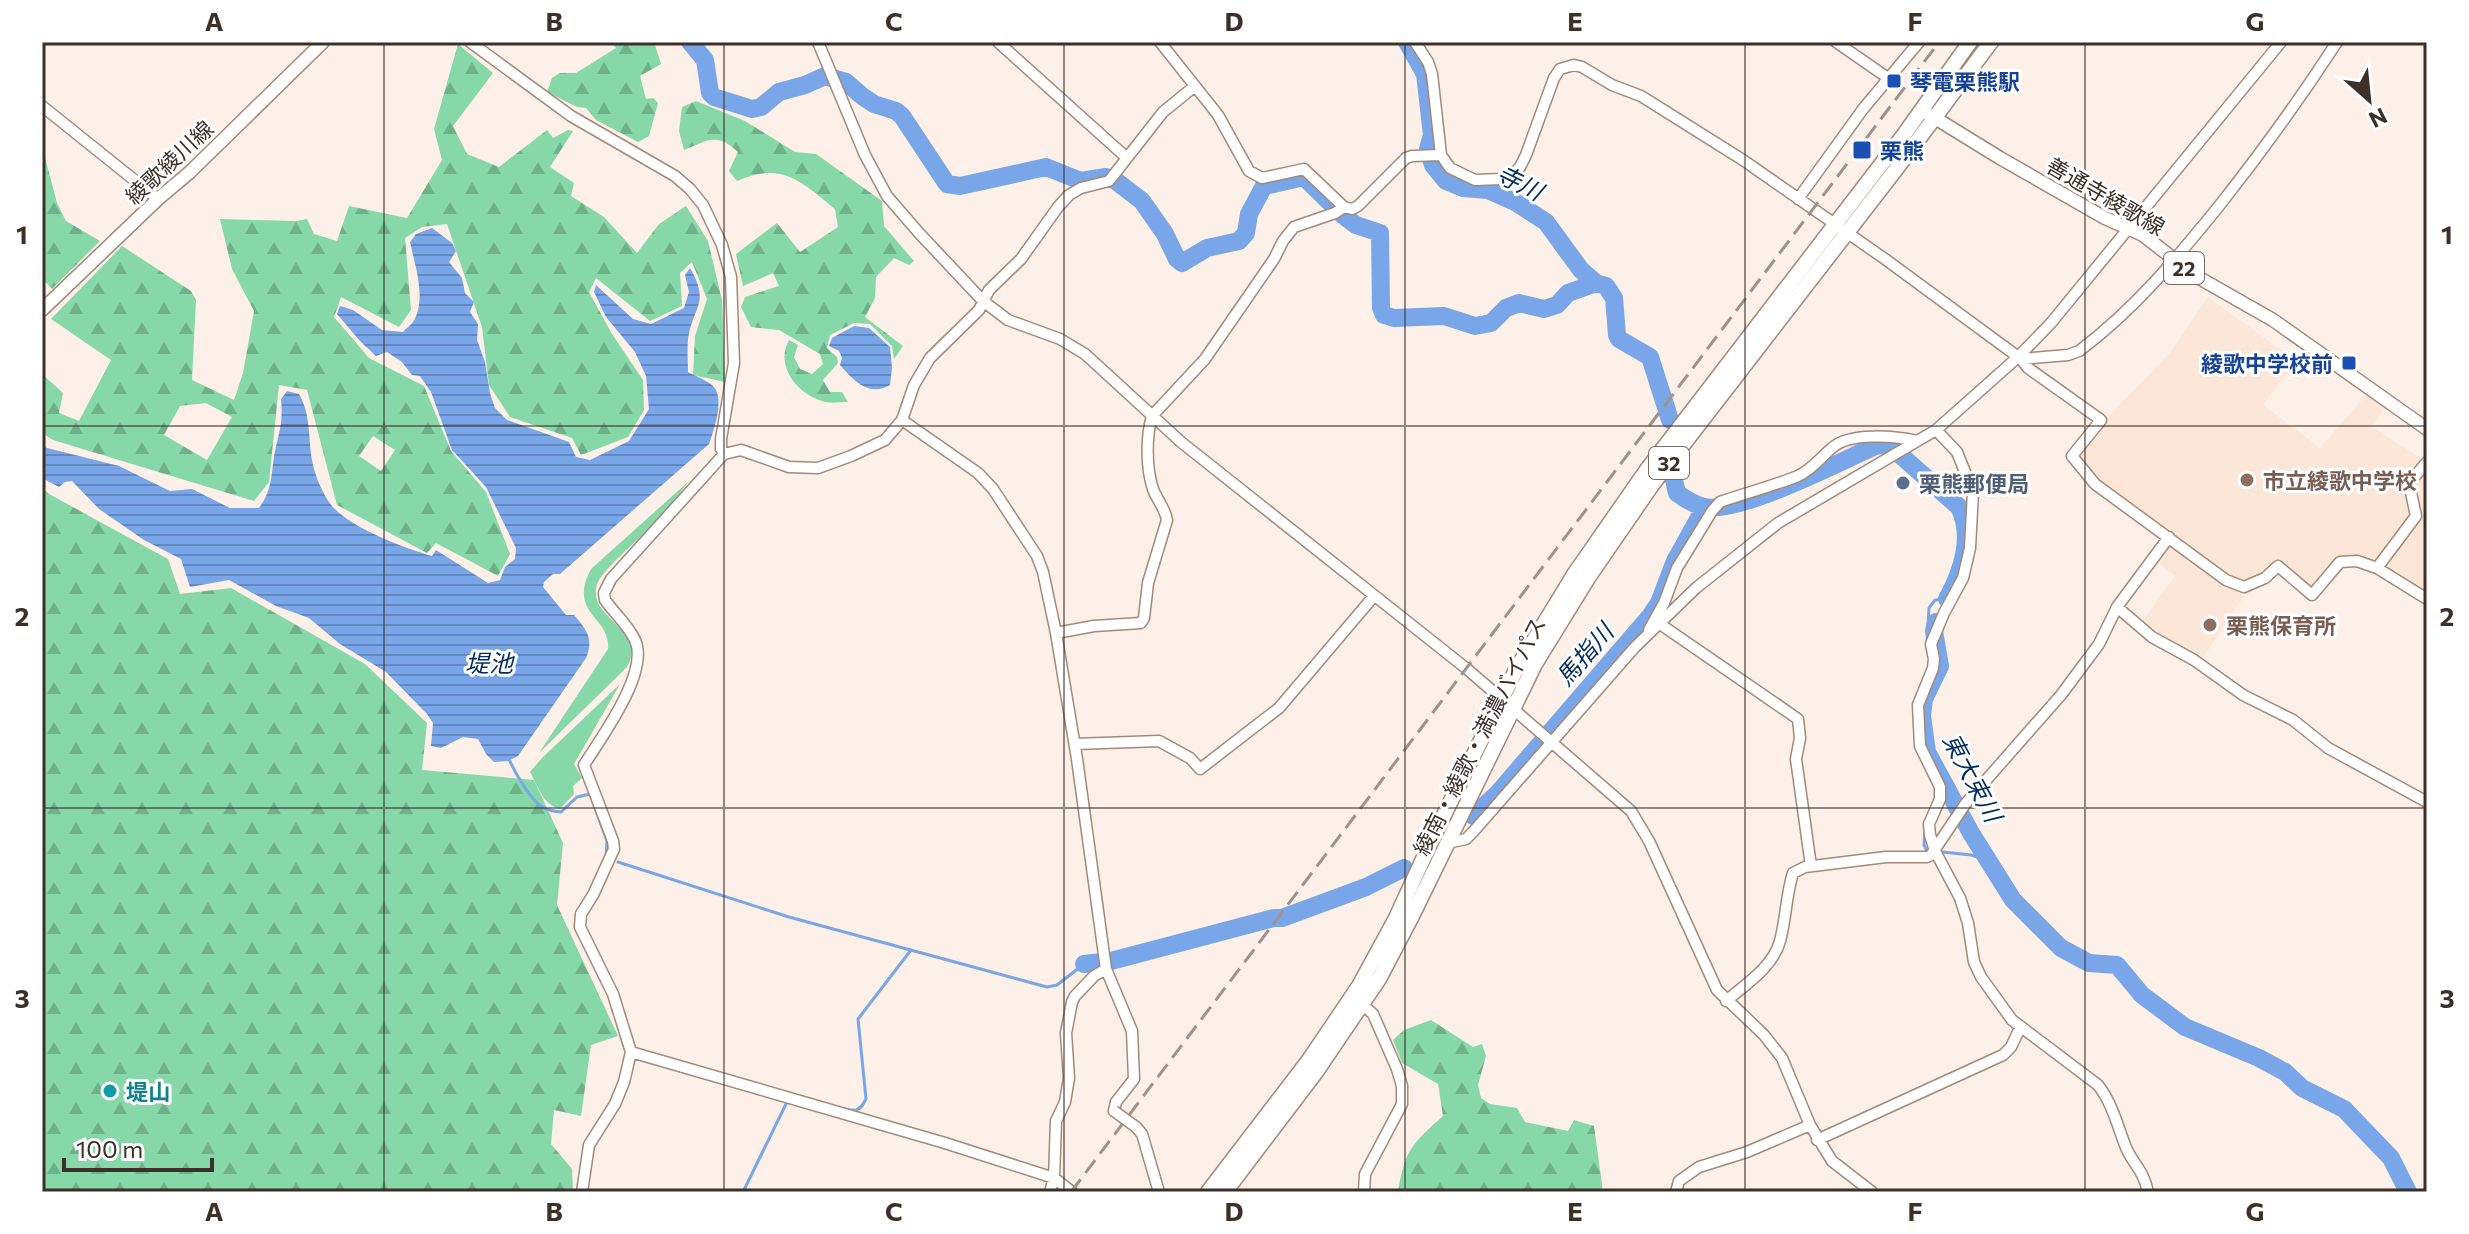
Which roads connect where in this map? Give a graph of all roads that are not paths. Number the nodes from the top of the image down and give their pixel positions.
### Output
1 (323, 42) edge
2 (470, 42) edge
3 (818, 42) edge
4 (998, 42) edge
5 (1160, 42) edge
6 (1415, 42) edge
7 (1836, 42) edge
8 (1919, 42) edge
9 (1970, 42) edge
10 (1991, 42) edge
11 (2281, 42) edge
12 (2337, 42) edge
13 (1888, 78) junction
14 (1195, 86) junction
15 (42, 106) edge
16 (1921, 109) junction
17 (1935, 118) junction
18 (1434, 155) junction
19 (1127, 158) junction
20 (158, 199) junction
21 (1798, 199) junction
22 (1340, 210) junction
23 (1840, 228) junction
24 (2128, 228) junction
25 (2175, 261) junction
26 (983, 301) junction
27 (42, 310) edge
28 (2020, 358) junction
29 (1152, 416) junction
30 (902, 420) junction
31 (2427, 429) edge
32 (1936, 430) junction
33 (1917, 441) junction
34 (724, 454) junction
35 (2427, 462) edge
36 (2169, 537) junction
37 (2377, 568) junction
38 (1374, 596) junction
39 (2427, 599) edge
40 (2117, 607) junction
41 (1660, 624) junction
42 (1056, 633) junction
43 (1646, 637) junction
44 (1507, 704) junction
45 (1547, 740) junction
46 (1075, 744) junction
47 (2427, 802) edge
48 (1447, 843) junction
49 (1935, 851) junction
50 (1811, 866) junction
51 (1105, 964) junction
52 (1358, 1000) junction
53 (1726, 1001) junction
54 (2019, 1029) junction
55 (631, 1052) junction
56 (1810, 1125) junction
57 (1817, 1140) junction
58 (1054, 1178) junction
59 (582, 1192) edge
60 (1050, 1192) edge
61 (1072, 1192) edge
62 (1159, 1192) edge
63 (1208, 1192) edge
64 (1225, 1192) edge
65 (1364, 1192) edge
66 (1676, 1192) edge
67 (1872, 1192) edge
68 (2148, 1192) edge

1 - 20 main road, 綾歌綾川線
2 - 34 street
3 - 26 street
4 - 19 street
5 - 14 street
6 - 18 street
7 - 13 street
8 - 13 street
9 - 16 highway, 綾南・綾歌・満濃バイパス / 32
10 - 17 highway, 綾南・綾歌・満濃バイパス / 32
11 - 24 street
12 - 25 street
13 - 21 street
14 - 19 street
14 - 22 street
15 - 20 street
16 - 17 main road, 善通寺綾歌線 / 22
16 - 23 highway, 綾南・綾歌・満濃バイパス / 32
17 - 23 highway, 綾南・綾歌・満濃バイパス / 32
17 - 24 main road, 善通寺綾歌線 / 22
18 - 21 street
18 - 22 street
19 - 26 street
20 - 27 main road, 綾歌綾川線
21 - 23 street
22 - 29 street
23 - 28 street
23 - 44 highway, 綾南・綾歌・満濃バイパス / 32
24 - 25 main road, 善通寺綾歌線 / 22
24 - 28 street
25 - 28 street
25 - 31 main road, 善通寺綾歌線 / 22
26 - 29 street
26 - 30 street
28 - 32 street
28 - 36 street
29 - 38 street
29 - 42 street
30 - 34 street
30 - 42 street
32 - 33 street
32 - 49 street
33 - 41 street
33 - 43 street
34 - 55 street
35 - 37 street
36 - 37 street
36 - 40 street
37 - 39 street
38 - 44 street
38 - 46 street
40 - 47 street
40 - 49 street
41 - 43 street
41 - 50 street
42 - 46 street
43 - 45 street
44 - 45 street
44 - 48 highway, 綾南・綾歌・満濃バイパス / 32
44 - 52 highway, 綾南・綾歌・満濃バイパス / 32
45 - 48 street
45 - 53 street
46 - 51 street
48 - 52 highway, 綾南・綾歌・満濃バイパス / 32
49 - 50 street
49 - 54 street
50 - 53 street
51 - 58 street
51 - 62 street, bridge
52 - 63 highway, 綾南・綾歌・満濃バイパス / 32
52 - 64 highway, 綾南・綾歌・満濃バイパス / 32
52 - 65 street
53 - 56 street
54 - 57 street
54 - 68 street
55 - 58 street
55 - 59 street
56 - 57 street
56 - 66 street
57 - 67 street
58 - 60 street
58 - 61 street

